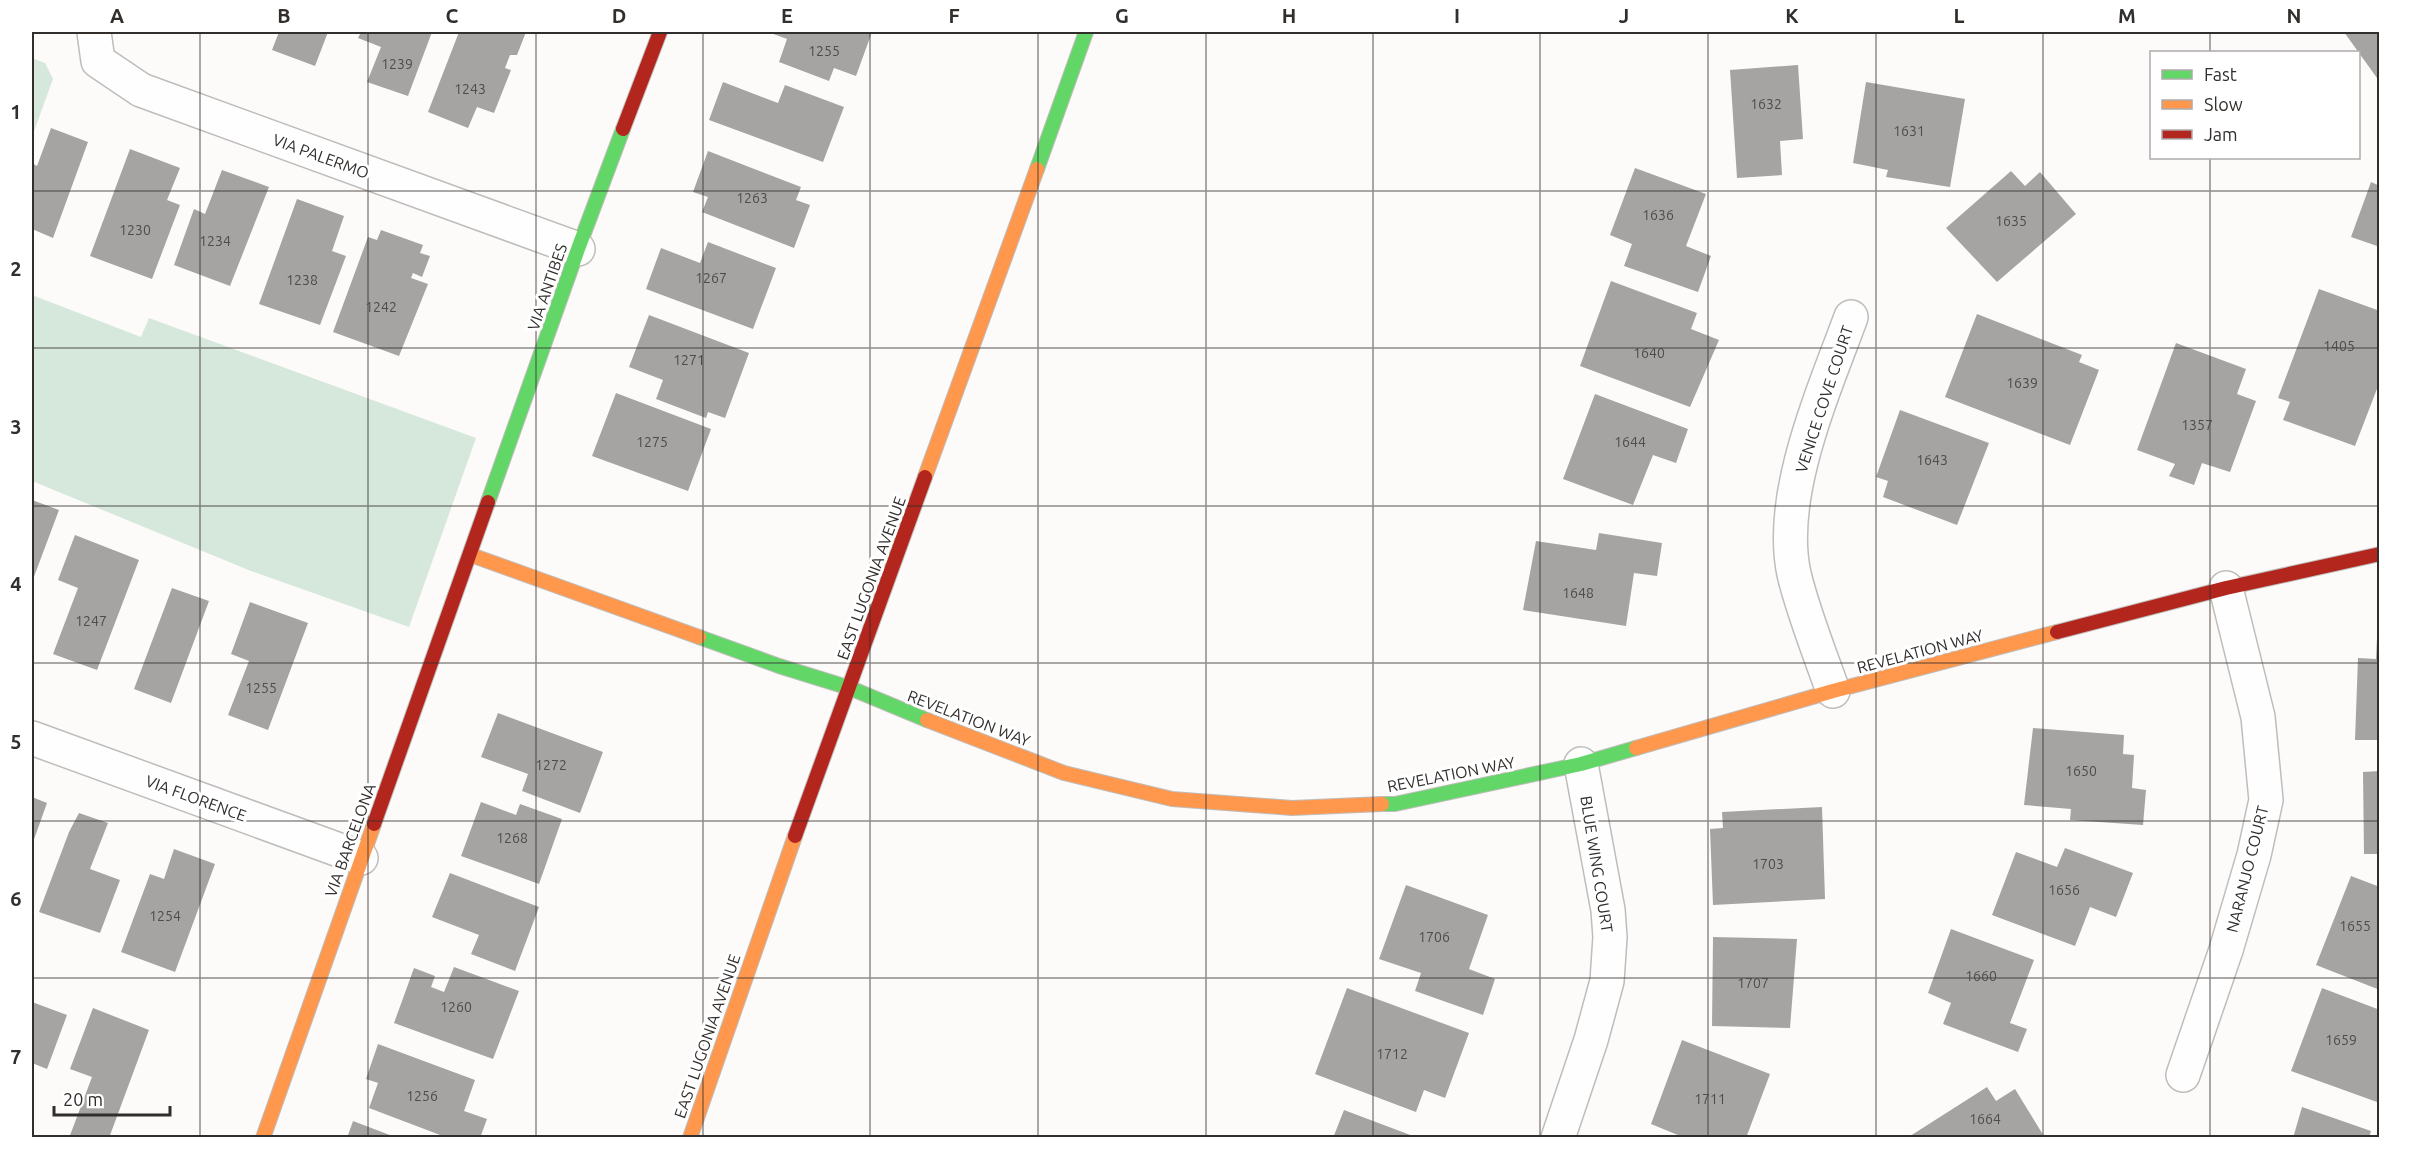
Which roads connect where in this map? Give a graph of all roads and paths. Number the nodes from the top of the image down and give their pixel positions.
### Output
1 (93, 32) edge
2 (660, 32) edge
3 (1086, 32) edge
4 (578, 249) junction
5 (1851, 317) dead end
6 (2379, 554) edge
7 (471, 555) junction
8 (2226, 588) junction
9 (850, 688) junction
10 (1833, 691) junction
11 (32, 738) edge
12 (1581, 764) junction
13 (361, 858) junction
14 (2183, 1075) dead end
15 (263, 1137) edge
16 (690, 1137) edge
17 (1558, 1137) edge

1 - 4 street, VIA PALERMO
2 - 4 street, VIA ANTIBES
3 - 9 street, EAST LUGONIA AVENUE
4 - 7 street, VIA ANTIBES
5 - 10 street, VENICE COVE COURT
6 - 8 street, REVELATION WAY
7 - 9 street, REVELATION WAY
7 - 13 street, VIA BARCELONA
8 - 10 street, REVELATION WAY
8 - 14 street, NARANJO COURT
9 - 12 street, REVELATION WAY
9 - 16 street, EAST LUGONIA AVENUE
10 - 12 street, REVELATION WAY
11 - 13 street, VIA FLORENCE
12 - 17 street, BLUE WING COURT
13 - 15 street, VIA BARCELONA

